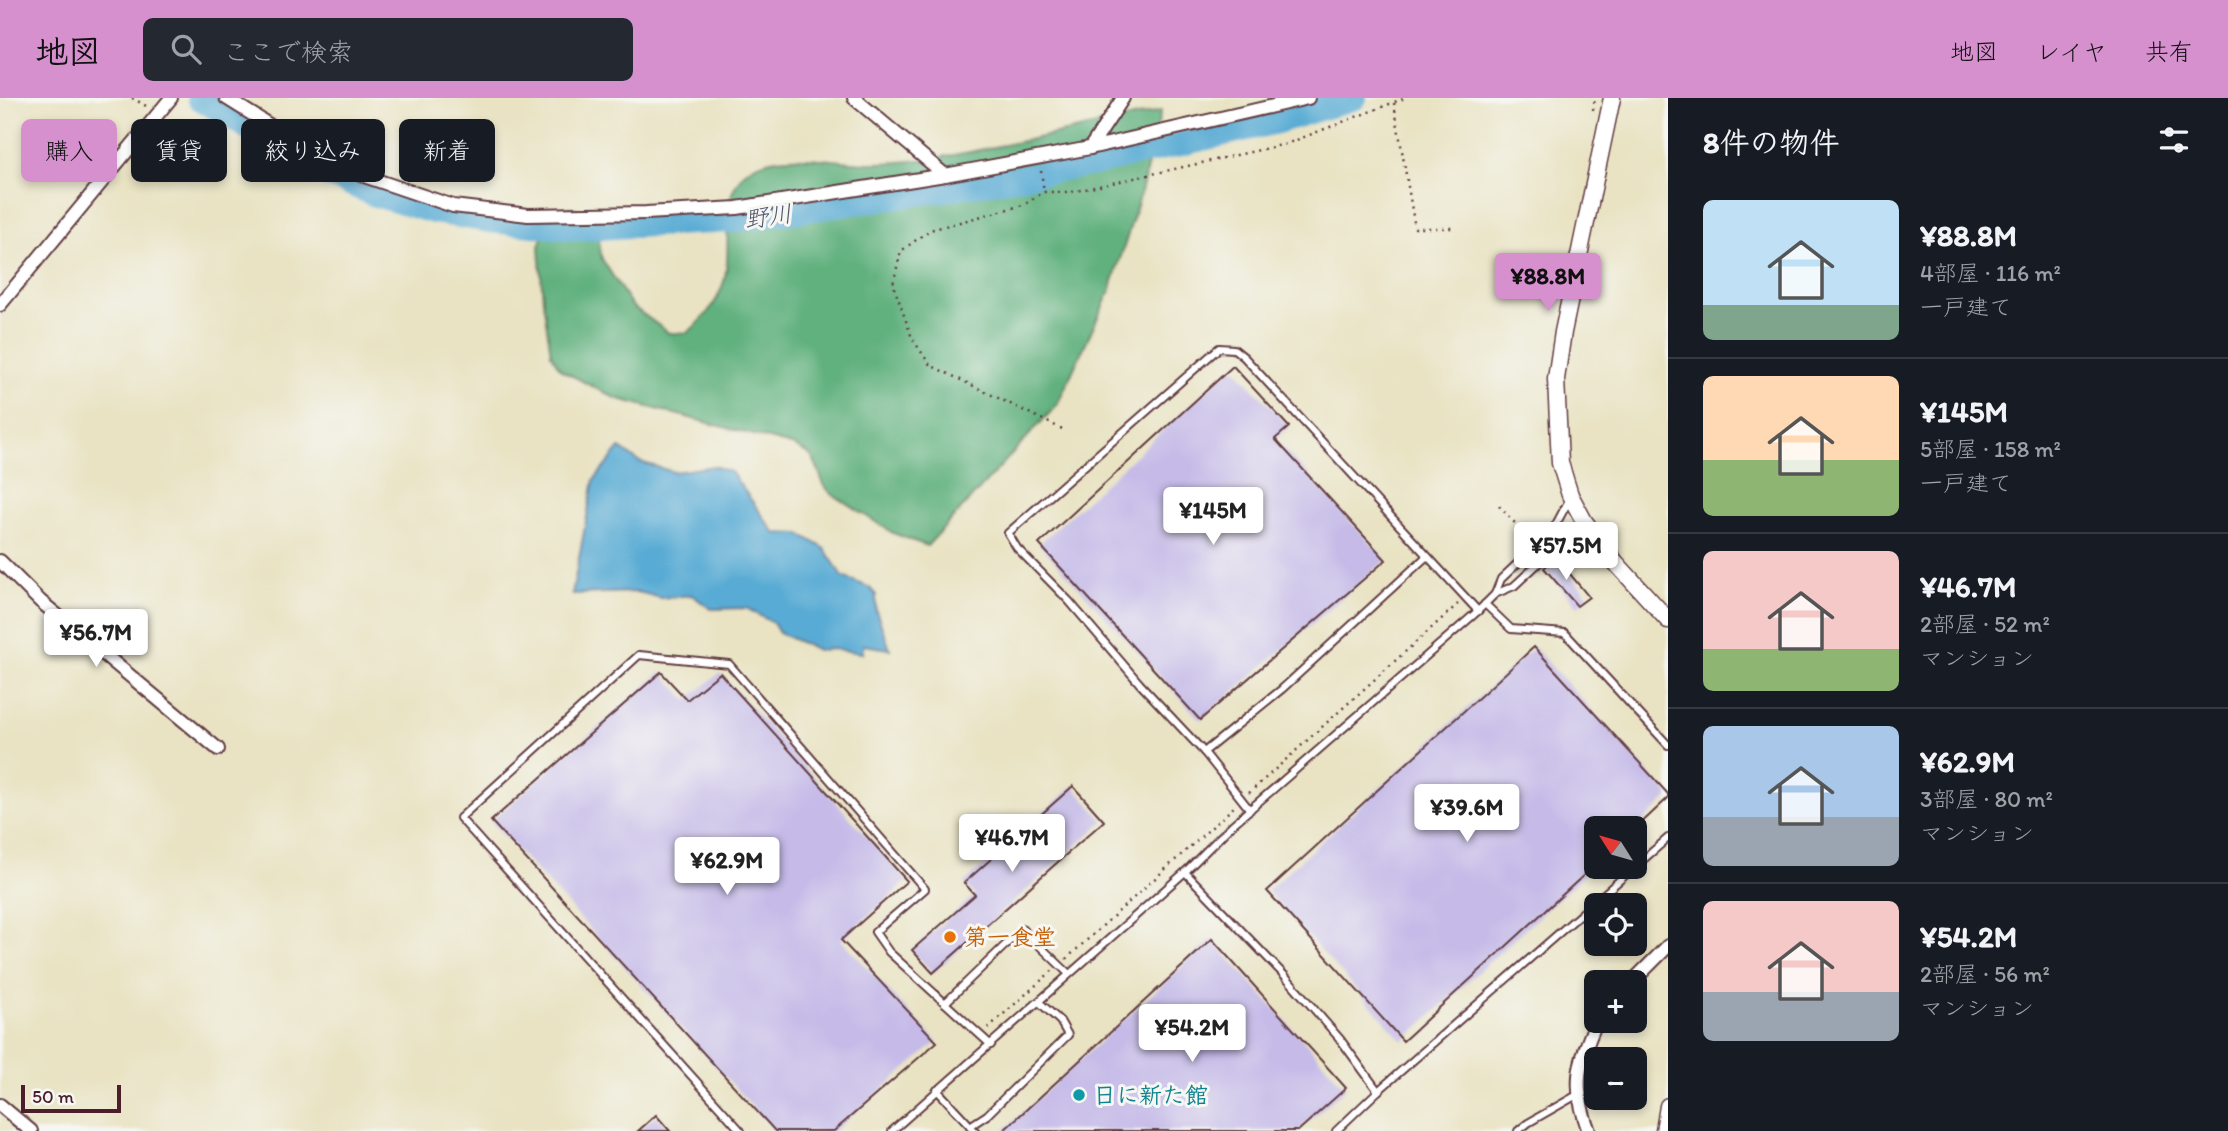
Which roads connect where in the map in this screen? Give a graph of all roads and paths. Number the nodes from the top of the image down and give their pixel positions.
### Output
1 (132, 98) edge
2 (171, 98) edge
3 (226, 98) edge
4 (854, 98) edge
5 (1123, 98) edge
6 (1308, 98) edge
7 (1405, 98) edge
8 (1612, 98) edge
9 (1399, 99) edge
10 (1394, 103) junction
11 (158, 113) junction
12 (1090, 148) junction
13 (1039, 158) junction
14 (945, 175) junction
15 (1044, 192) junction
16 (1452, 228) dead end
17 (0, 305) edge
18 (1062, 429) dead end
19 (1571, 496) junction
20 (1499, 506) dead end
21 (1584, 520) junction
22 (1536, 546) junction
23 (1427, 556) junction
24 (0, 561) edge
25 (1495, 594) junction
26 (1463, 600) dead end
27 (1485, 604) junction
28 (1478, 611) junction
29 (1668, 620) edge
30 (1668, 745) edge
31 (218, 749) dead end
32 (1204, 752) junction
33 (1249, 793) dead end
34 (1237, 804) dead end
35 (1250, 810) junction
36 (1668, 838) edge
37 (1185, 872) junction
38 (1668, 946) edge
39 (1065, 959) dead end
40 (1053, 970) dead end
41 (1644, 970) edge
42 (1069, 974) junction
43 (1039, 1002) junction
44 (944, 1003) junction
45 (987, 1028) dead end
46 (1592, 1033) edge
47 (991, 1045) junction
48 (937, 1090) junction
49 (1378, 1091) junction
50 (1577, 1095) junction
51 (0, 1105) edge
52 (1668, 1106) edge
53 (973, 1129) edge
54 (31, 1131) edge
55 (740, 1131) edge
56 (892, 1131) edge
57 (1336, 1131) edge
58 (1518, 1131) edge
59 (1589, 1131) edge
60 (1664, 1131) edge

1 - 11 path
2 - 11 street
3 - 14 street
4 - 14 street
5 - 12 street
6 - 12 street
7 - 9 path
8 - 19 street
9 - 10 path
10 - 15 path
10 - 16 path
11 - 17 street
12 - 13 street
13 - 14 street
13 - 15 path
15 - 18 path
19 - 21 street
19 - 22 lane
20 - 22 path
21 - 25 lane
21 - 29 street
22 - 25 lane
23 - 28 lane
23 - 32 lane
23 - 32 lane
24 - 31 street
25 - 27 lane
26 - 33 path
27 - 28 lane
27 - 30 lane
28 - 35 lane
32 - 35 lane
34 - 39 path
35 - 37 lane
36 - 49 lane
37 - 42 lane
37 - 49 lane
38 - 41 street
40 - 45 path
42 - 43 lane
42 - 44 lane
43 - 47 lane
43 - 53 lane
44 - 47 lane
44 - 55 lane
46 - 50 street
47 - 48 lane
48 - 53 lane
48 - 56 lane
49 - 57 lane
50 - 58 lane
50 - 59 street
51 - 54 street
52 - 60 street

